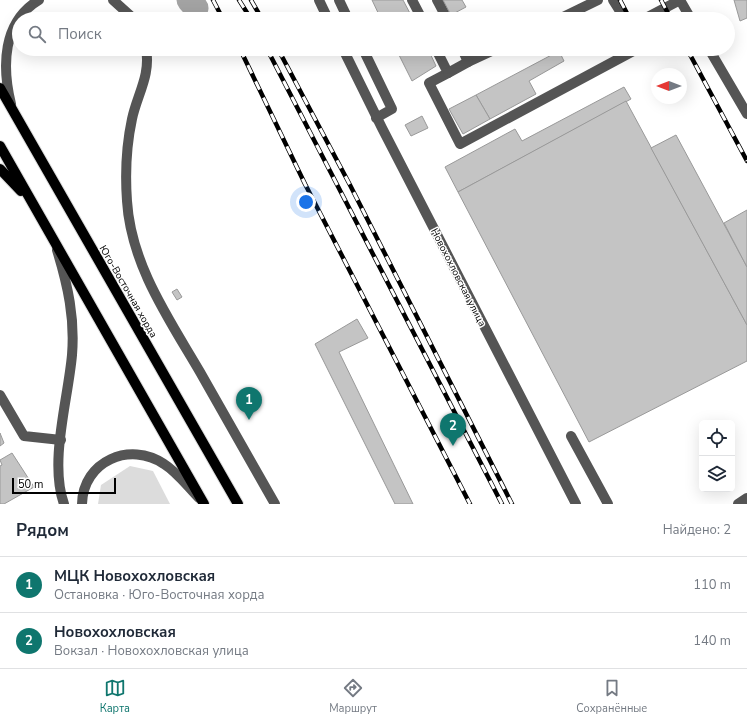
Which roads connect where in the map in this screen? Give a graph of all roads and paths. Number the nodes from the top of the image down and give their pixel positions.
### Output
1 (39, 0) edge
2 (114, 0) edge
3 (319, 0) edge
4 (339, 0) edge
5 (412, 0) edge
6 (437, 0) edge
7 (598, 0) edge
8 (613, 0) edge
9 (680, 0) edge
10 (26, 12) edge
11 (127, 12) edge
12 (325, 12) edge
13 (345, 12) edge
14 (418, 12) edge
15 (443, 12) edge
16 (573, 12) edge
17 (621, 12) edge
18 (657, 12) edge
19 (687, 12) edge
20 (12, 32) edge
21 (146, 56) edge
22 (346, 56) edge
23 (366, 56) edge
24 (440, 56) edge
25 (465, 56) edge
26 (481, 56) edge
27 (625, 56) edge
28 (713, 56) edge
29 (468, 62) junction
30 (448, 73) junction
31 (0, 88) edge
32 (11, 108) junction
33 (747, 114) edge
34 (376, 118) junction
35 (0, 146) edge
36 (0, 169) edge
37 (38, 213) junction
38 (54, 241) junction
39 (0, 395) edge
40 (571, 436) dead end
41 (61, 440) junction
42 (747, 498) edge
43 (64, 504) edge
44 (82, 504) edge
45 (204, 504) edge
46 (238, 504) edge
47 (275, 504) edge
48 (576, 504) edge
49 (608, 504) edge
50 (738, 504) edge

1 - 10 street
2 - 11 street
3 - 12 street
4 - 13 street
5 - 14 street
6 - 15 street
7 - 16 street
8 - 17 street
9 - 18 street
9 - 19 street
20 - 32 street
21 - 47 street
22 - 34 street, Новохохловская улица
23 - 34 street
24 - 30 street
25 - 29 street
26 - 29 street
27 - 30 street
28 - 33 street
29 - 30 street
31 - 32 main road, Юго-Восточная хорда
32 - 46 main road, Юго-Восточная хорда
34 - 48 street, Новохохловская улица
35 - 37 main road
36 - 37 main road
37 - 38 main road
38 - 41 street
38 - 45 main road
39 - 41 street
40 - 49 street
41 - 43 street
42 - 50 street
44 - 45 street

